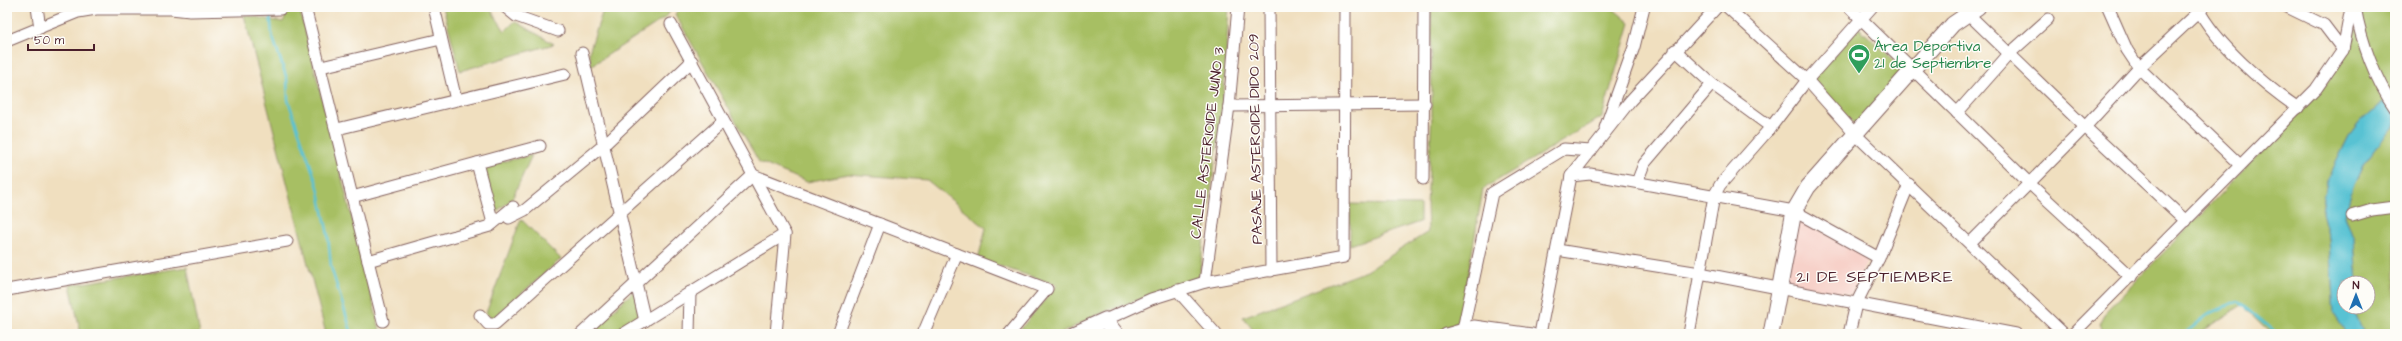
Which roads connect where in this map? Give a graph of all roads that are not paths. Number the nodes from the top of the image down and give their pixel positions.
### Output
1 (37, 7) edge
2 (305, 7) edge
3 (434, 7) edge
4 (505, 7) edge
5 (1238, 7) edge
6 (1268, 7) edge
7 (1345, 7) edge
8 (1424, 7) edge
9 (1644, 7) edge
10 (1717, 7) edge
11 (1727, 7) edge
12 (1849, 7) edge
13 (1872, 7) edge
14 (2108, 7) edge
15 (2287, 7) edge
16 (112, 8) edge
17 (280, 8) edge
18 (2200, 8) edge
19 (2356, 8) edge
20 (189, 9) edge
21 (1969, 10) edge
22 (1862, 19) junction
23 (2048, 19) dead end
24 (671, 24) dead end
25 (40, 28) junction
26 (558, 31) dead end
27 (441, 39) junction
28 (7, 41) edge
29 (1675, 50) junction
30 (2343, 50) junction
31 (582, 53) dead end
32 (2009, 54) junction
33 (692, 61) junction
34 (321, 67) junction
35 (2139, 68) junction
36 (1913, 69) junction
37 (565, 74) dead end
38 (1807, 80) junction
39 (1712, 84) junction
40 (456, 100) junction
41 (1425, 104) junction
42 (1345, 105) junction
43 (2393, 105) edge
44 (1229, 106) junction
45 (1269, 106) junction
46 (2298, 108) junction
47 (1957, 113) junction
48 (723, 121) junction
49 (1771, 127) junction
50 (2085, 127) junction
51 (337, 129) junction
52 (1855, 134) junction
53 (1602, 136) junction
54 (605, 144) junction
55 (540, 146) dead end
56 (1591, 151) junction
57 (477, 163) junction
58 (2240, 165) junction
59 (753, 175) junction
60 (1571, 176) junction
61 (1423, 179) dead end
62 (1637, 182) junction
63 (1909, 184) junction
64 (2030, 184) junction
65 (1714, 196) junction
66 (352, 197) junction
67 (513, 207) dead end
68 (2395, 207) edge
69 (1794, 211) junction
70 (618, 213) junction
71 (2352, 216) dead end
72 (509, 218) dead end
73 (2186, 221) junction
74 (493, 223) junction
75 (880, 224) junction
76 (784, 234) junction
77 (287, 241) dead end
78 (1970, 243) junction
79 (1557, 250) junction
80 (957, 254) junction
81 (1879, 258) junction
82 (368, 261) junction
83 (1271, 271) junction
84 (1700, 273) junction
85 (2131, 277) junction
86 (1205, 282) junction
87 (636, 285) junction
88 (1779, 289) junction
89 (7, 290) edge
90 (1177, 290) junction
91 (690, 292) junction
92 (1856, 304) junction
93 (480, 314) dead end
94 (1105, 320) junction
95 (383, 321) dead end
96 (645, 321) junction
97 (1462, 331) edge
98 (2001, 333) edge
99 (581, 334) edge
100 (623, 334) edge
101 (689, 334) edge
102 (776, 334) edge
103 (838, 334) edge
104 (923, 334) edge
105 (1009, 334) edge
106 (1074, 334) edge
107 (1116, 334) edge
108 (1216, 334) edge
109 (1446, 334) edge
110 (1532, 334) edge
111 (1540, 334) edge
112 (1689, 334) edge
113 (1771, 334) edge
114 (1850, 334) edge
115 (2016, 334) edge
116 (2064, 334) edge
117 (2073, 334) edge

1 - 25 street
2 - 34 street
3 - 27 street
4 - 26 street
5 - 44 street, CALLE ASTERIOIDE JUNO 3
6 - 45 street, PASAJE ASTEROIDE DIDO 209
7 - 42 street
8 - 41 street
9 - 53 street
10 - 29 street
11 - 38 street
12 - 22 street
13 - 22 street
14 - 35 street
15 - 30 street
16 - 20 street
16 - 25 street
17 - 20 street
18 - 35 street
18 - 46 street
19 - 30 street
19 - 43 street
21 - 32 street
21 - 36 street
22 - 36 street
22 - 38 street
23 - 32 street
24 - 33 street
25 - 28 street
27 - 34 street
27 - 40 street
29 - 39 street
29 - 53 street
30 - 46 street
31 - 54 street
32 - 47 street
32 - 50 street
33 - 48 street
33 - 54 street
34 - 51 street
35 - 50 street
35 - 58 street
36 - 47 street
36 - 52 street
37 - 40 street
38 - 49 street
38 - 52 street
39 - 49 street
39 - 62 street
40 - 51 street
41 - 42 street
41 - 61 street
42 - 45 street
42 - 83 street
44 - 45 street
44 - 86 street, CALLE ASTERIOIDE JUNO 3
45 - 83 street, PASAJE ASTEROIDE DIDO 209
46 - 58 street
47 - 64 street
48 - 59 street
48 - 70 street
49 - 65 street
50 - 64 street
50 - 73 street
51 - 66 street
52 - 63 street
52 - 69 street
53 - 56 street
54 - 70 street
54 - 72 street
55 - 57 street
56 - 60 street
56 - 97 street
57 - 66 street
57 - 74 street
58 - 73 street
59 - 75 street
59 - 76 street
59 - 87 street
60 - 62 street
60 - 79 street
62 - 65 street
63 - 78 street
63 - 81 street
64 - 78 street
64 - 85 street
65 - 69 street
65 - 84 street
66 - 82 street
67 - 74 street
68 - 71 street
69 - 81 street
69 - 88 street
70 - 87 street
70 - 93 street
73 - 85 street
74 - 82 street
75 - 80 street
75 - 103 street
76 - 91 street
76 - 102 street
77 - 89 street
78 - 116 street
79 - 84 street
79 - 111 street
80 - 104 street
80 - 105 street
81 - 92 street
82 - 95 street
83 - 86 street
84 - 88 street
84 - 112 street
85 - 117 street
86 - 90 street
87 - 96 street
87 - 99 street
88 - 92 street
88 - 113 street
90 - 94 street
90 - 108 street
91 - 96 street
91 - 101 street
92 - 98 street
92 - 114 street
94 - 106 street
94 - 107 street
96 - 100 street
97 - 109 street
97 - 110 street
98 - 115 street

